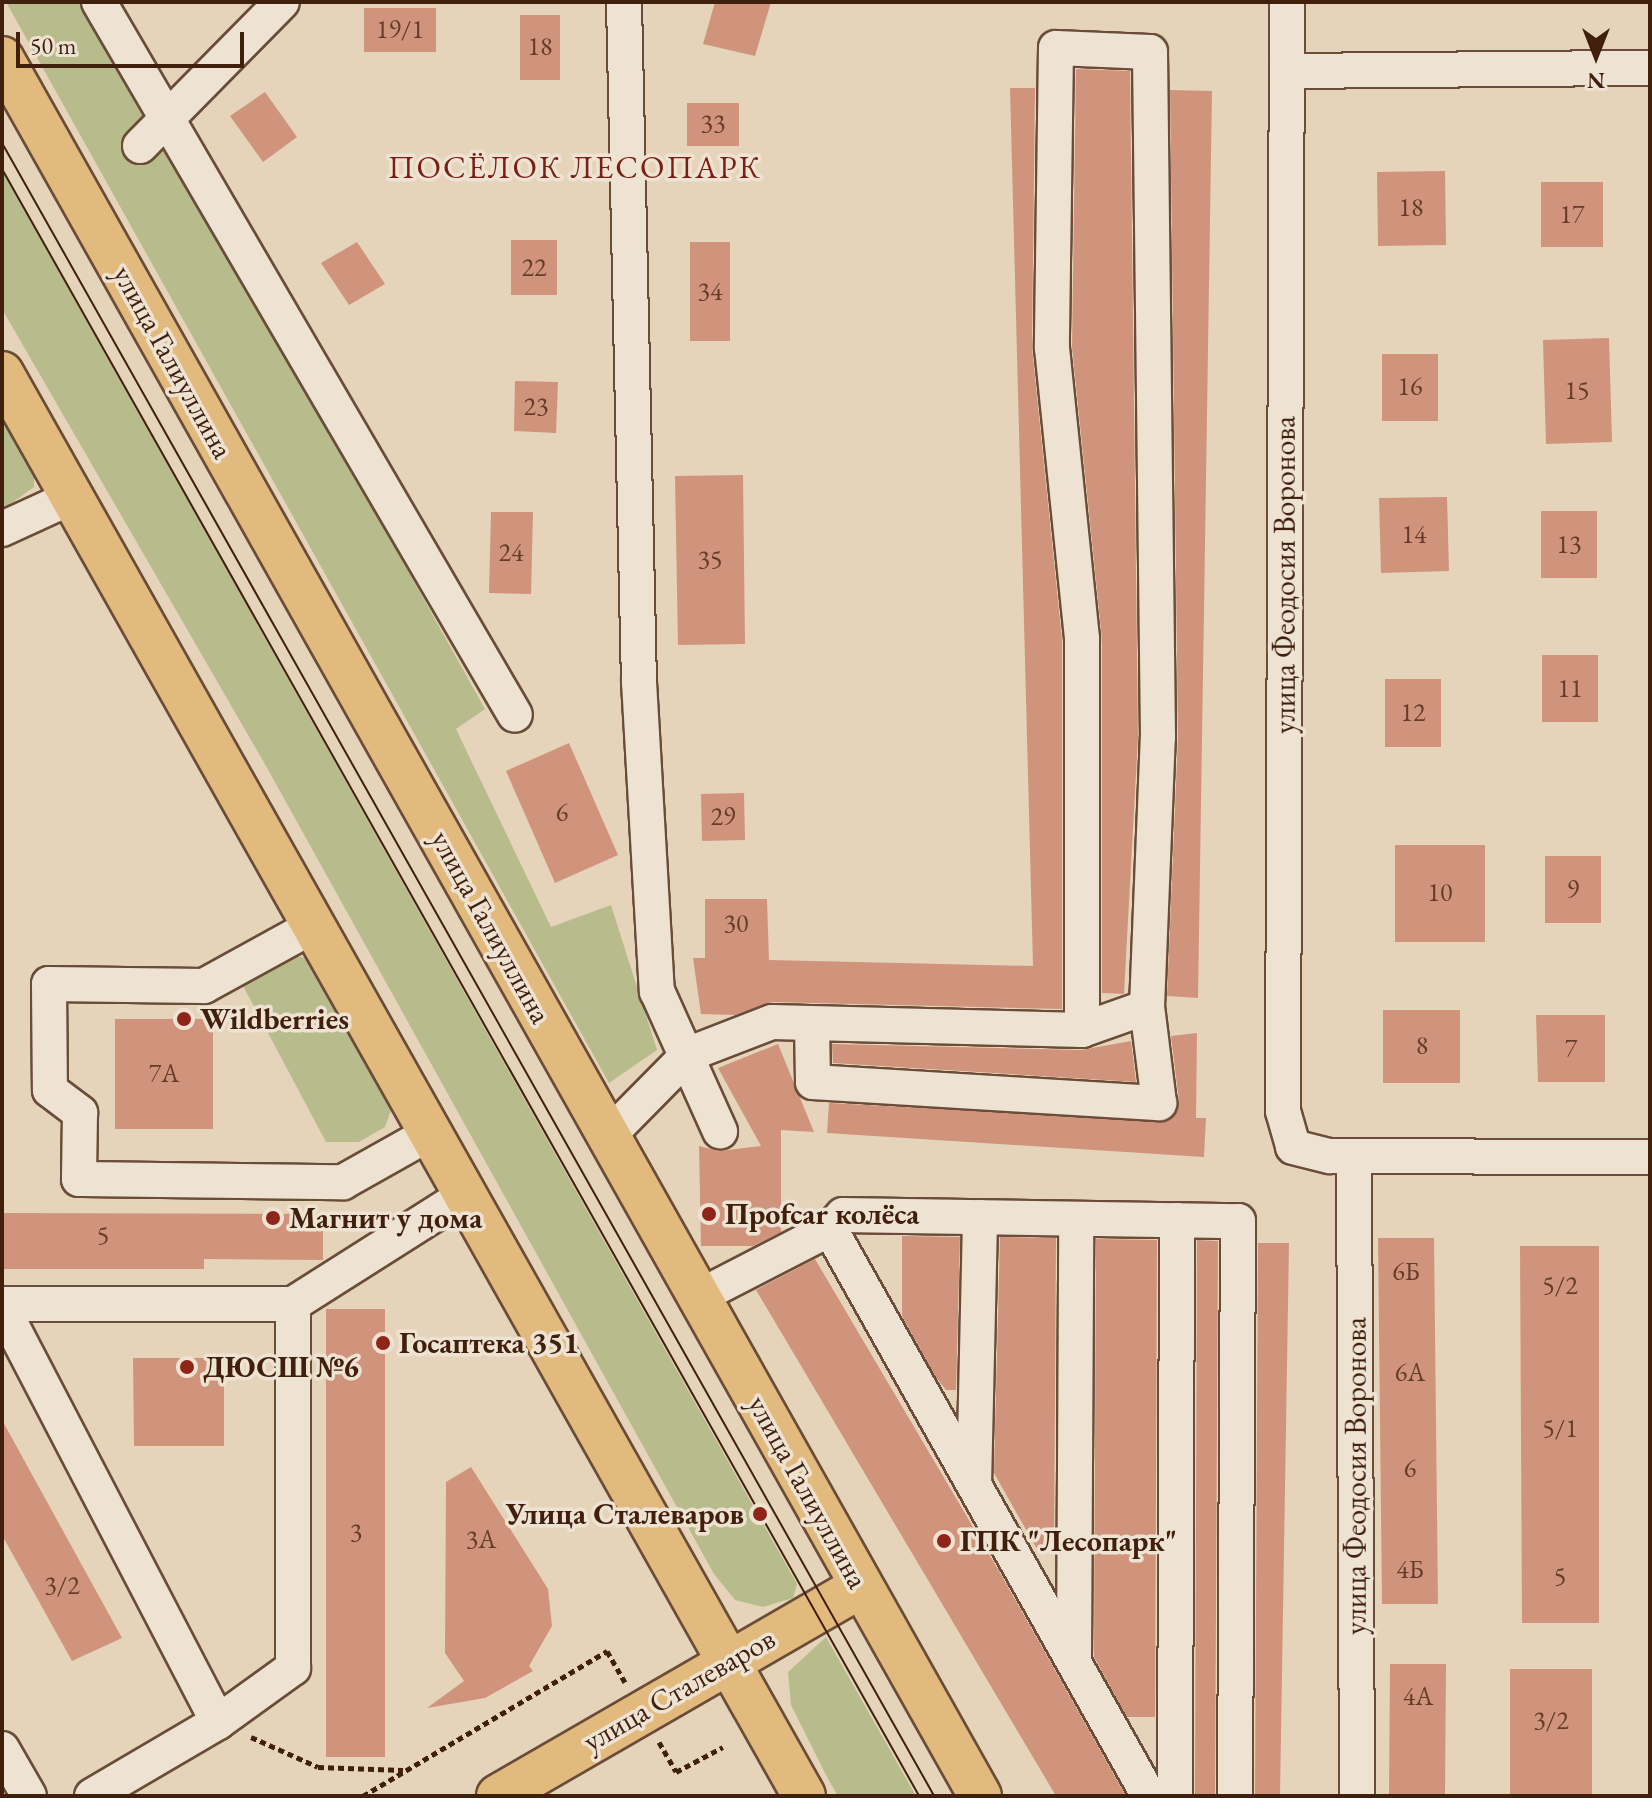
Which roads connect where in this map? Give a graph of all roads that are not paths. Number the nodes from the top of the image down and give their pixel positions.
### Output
1 (99, 2) edge
2 (282, 2) edge
3 (624, 2) edge
4 (1287, 2) edge
5 (2, 58) edge
6 (1650, 68) edge
7 (1287, 71) junction
8 (165, 117) junction
9 (140, 146) dead end
10 (2, 373) edge
11 (72, 497) junction
12 (2, 529) edge
13 (515, 715) dead end
14 (315, 925) junction
15 (1147, 1007) junction
16 (812, 1024) junction
17 (1082, 1030) junction
18 (689, 1054) junction
19 (720, 1131) dead end
20 (432, 1132) junction
21 (608, 1136) junction
22 (1354, 1156) junction
23 (1650, 1157) edge
24 (466, 1194) junction
25 (980, 1217) junction
26 (1076, 1219) junction
27 (1177, 1220) junction
28 (830, 1229) junction
29 (698, 1297) junction
30 (293, 1304) junction
31 (2, 1306) edge
32 (974, 1485) junction
33 (861, 1586) junction
34 (729, 1659) junction
35 (1074, 1663) junction
36 (218, 1722) junction
37 (2, 1749) edge
38 (29, 1796) edge
39 (92, 1796) edge
40 (498, 1796) edge
41 (804, 1796) edge
42 (980, 1796) edge
43 (1149, 1796) edge
44 (1175, 1796) edge
45 (1235, 1796) edge
46 (1357, 1796) edge

1 - 8 street
2 - 8 street
3 - 18 street
4 - 7 street, улица Феодосия Воронова
5 - 21 main road, улица Галиуллина
6 - 7 street
7 - 22 street, улица Феодосия Воронова
8 - 9 street
8 - 13 street
10 - 11 main road
11 - 12 street
11 - 14 main road
14 - 20 main road
14 - 20 street
15 - 16 street
15 - 17 street
15 - 17 street
16 - 17 street
16 - 18 street
18 - 19 street
18 - 21 street
20 - 24 main road
21 - 29 main road, улица Галиуллина
22 - 23 street
22 - 46 street, улица Феодосия Воронова
24 - 30 street
24 - 34 main road
25 - 26 street
25 - 28 street
25 - 32 street
26 - 27 street
26 - 35 street
27 - 44 street
27 - 45 street
28 - 29 street
28 - 32 street
29 - 33 main road, улица Галиуллина
30 - 31 street
30 - 36 street
31 - 36 street
32 - 35 street
33 - 34 main road, улица Сталеваров
33 - 42 main road, улица Галиуллина
34 - 40 main road, улица Сталеваров
34 - 41 main road
35 - 43 street
36 - 39 street
37 - 38 street

